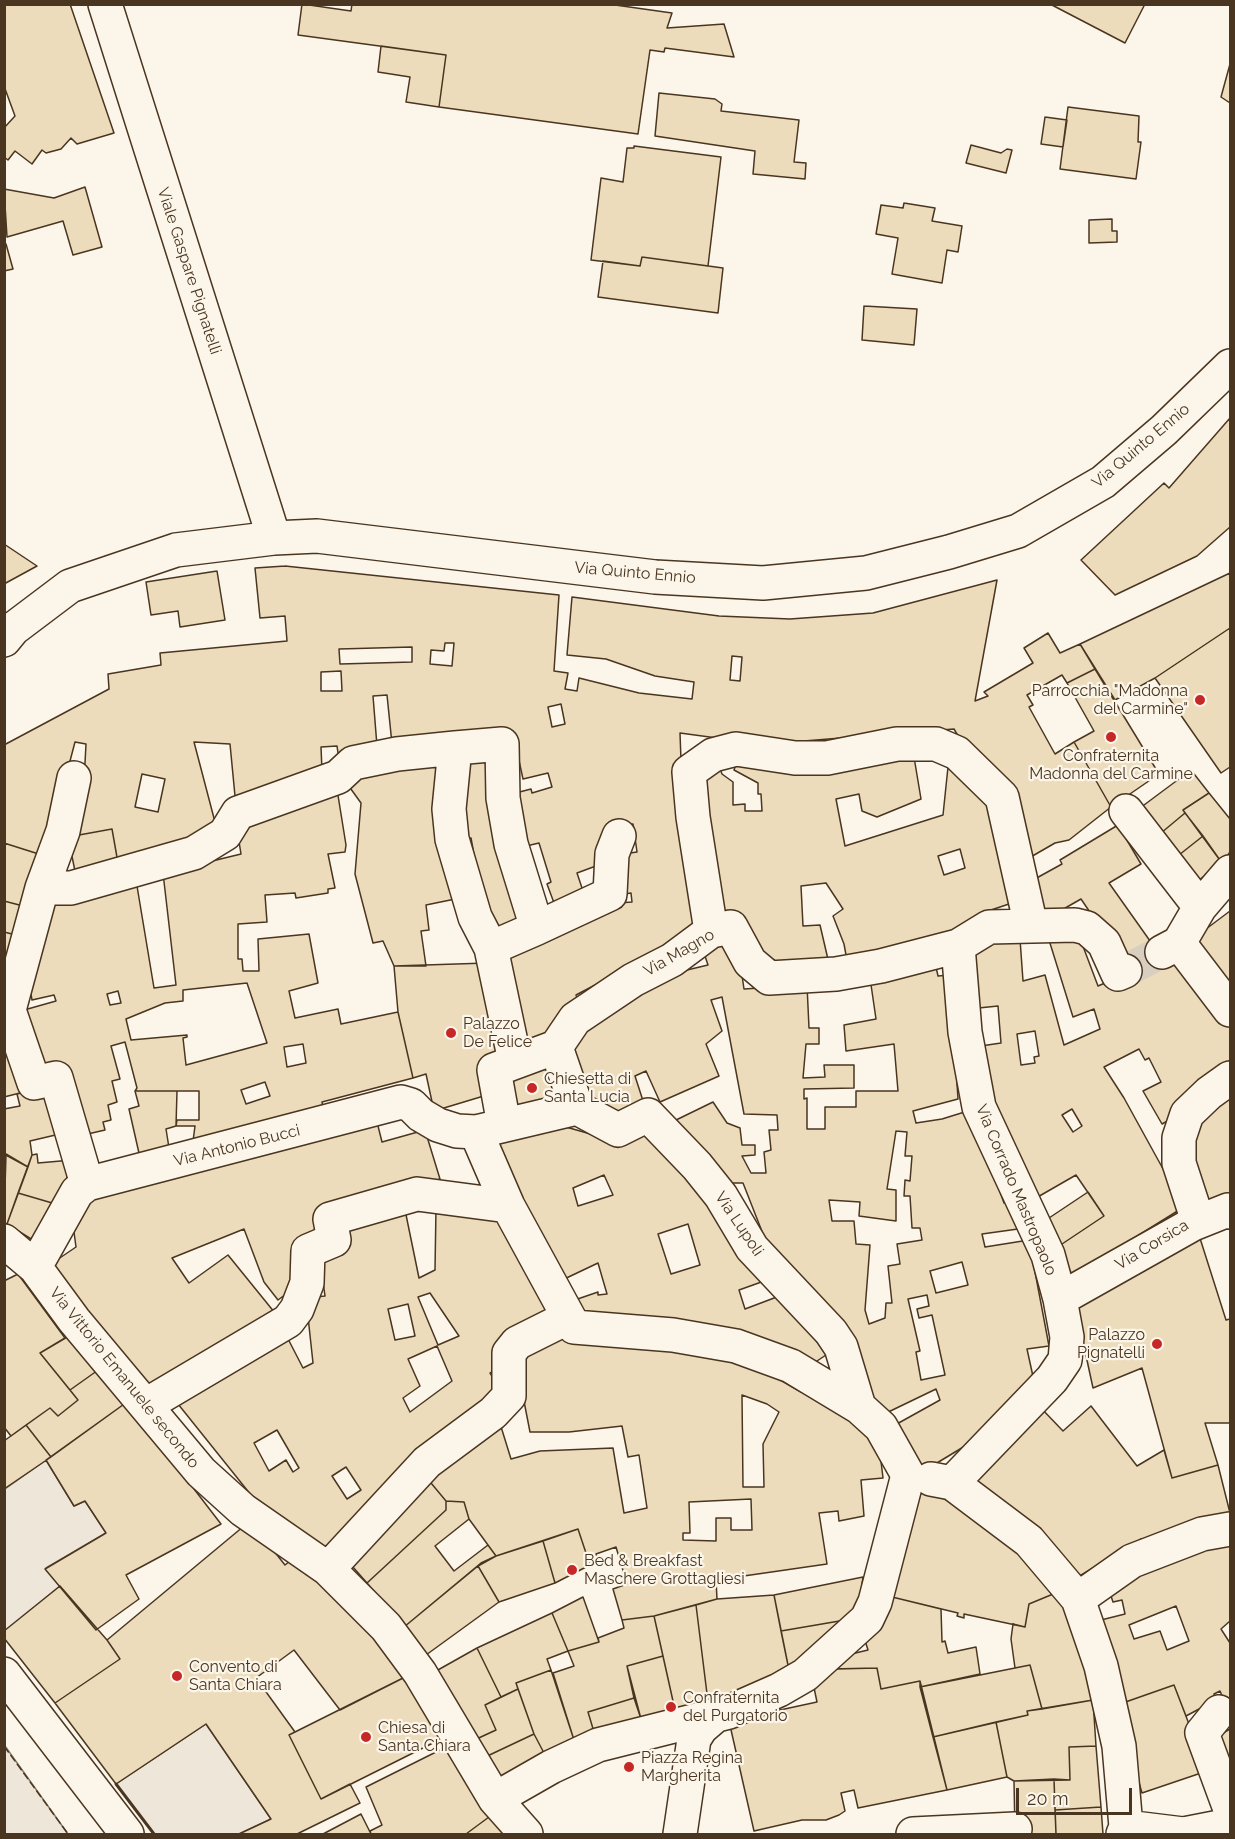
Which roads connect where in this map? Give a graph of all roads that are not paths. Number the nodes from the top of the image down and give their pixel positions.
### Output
1 (105, 4) edge
2 (1230, 366) edge
3 (274, 538) junction
4 (4, 640) edge
5 (455, 748) junction
6 (74, 778) dead end
7 (1126, 811) dead end
8 (619, 836) dead end
9 (1230, 872) edge
10 (42, 888) junction
11 (1200, 907) junction
12 (1031, 926) junction
13 (537, 928) junction
14 (711, 931) junction
15 (958, 946) junction
16 (491, 948) junction
17 (1125, 971) dead end
18 (1230, 1010) edge
19 (7, 1012) edge
20 (556, 1047) junction
21 (515, 1061) junction
22 (1230, 1078) edge
23 (577, 1108) junction
24 (490, 1129) junction
25 (87, 1184) junction
26 (508, 1206) junction
27 (1230, 1212) edge
28 (1193, 1224) junction
29 (4, 1241) edge
30 (34, 1267) junction
31 (1060, 1299) junction
32 (567, 1318) junction
33 (146, 1406) junction
34 (859, 1407) junction
35 (908, 1474) junction
36 (952, 1483) junction
37 (1230, 1529) edge
38 (328, 1569) junction
39 (1078, 1599) junction
40 (4, 1674) edge
41 (1219, 1712) dead end
42 (715, 1716) junction
43 (495, 1799) junction
44 (1230, 1809) edge
45 (1230, 1825) edge
46 (1015, 1829) dead end
47 (1125, 1831) edge
48 (127, 1834) edge
49 (526, 1834) edge
50 (680, 1834) edge
51 (913, 1834) edge
52 (1183, 1834) edge

1 - 3 street, Viale Gaspare Pignatelli
2 - 3 street, Via Quinto Ennio
3 - 4 street, Via Quinto Ennio
5 - 10 street
5 - 13 street
5 - 16 street
6 - 10 street
7 - 11 street
8 - 13 street
9 - 11 street
10 - 19 street
11 - 18 street
12 - 14 street
12 - 15 street
12 - 17 street
13 - 16 street
14 - 15 street, Via Magno
14 - 20 street, Via Magno
15 - 31 street, Via Corrado Mastropaolo
16 - 21 street
19 - 25 street
20 - 21 street
20 - 23 street
21 - 24 street
22 - 28 street, Via Corsica
23 - 24 street
23 - 34 street, Via Lupoli
24 - 25 street, Via Antonio Bucci
24 - 26 street
25 - 30 street
26 - 32 street
26 - 33 street
27 - 28 street
28 - 31 street, Via Corsica
29 - 30 street, Via Vittorio Emanuele secondo
30 - 33 street, Via Vittorio Emanuele secondo
31 - 36 street, Via Corrado Mastropaolo
32 - 34 street
32 - 38 street
33 - 38 street, Via Vittorio Emanuele secondo
34 - 35 street
35 - 36 street
35 - 42 street
36 - 39 street
37 - 39 street
38 - 43 street, Via Vittorio Emanuele secondo
39 - 47 street
40 - 48 street
41 - 44 street
42 - 43 street
42 - 50 street
43 - 49 street, Via Vittorio Emanuele secondo
45 - 52 street
46 - 51 street
47 - 52 street

